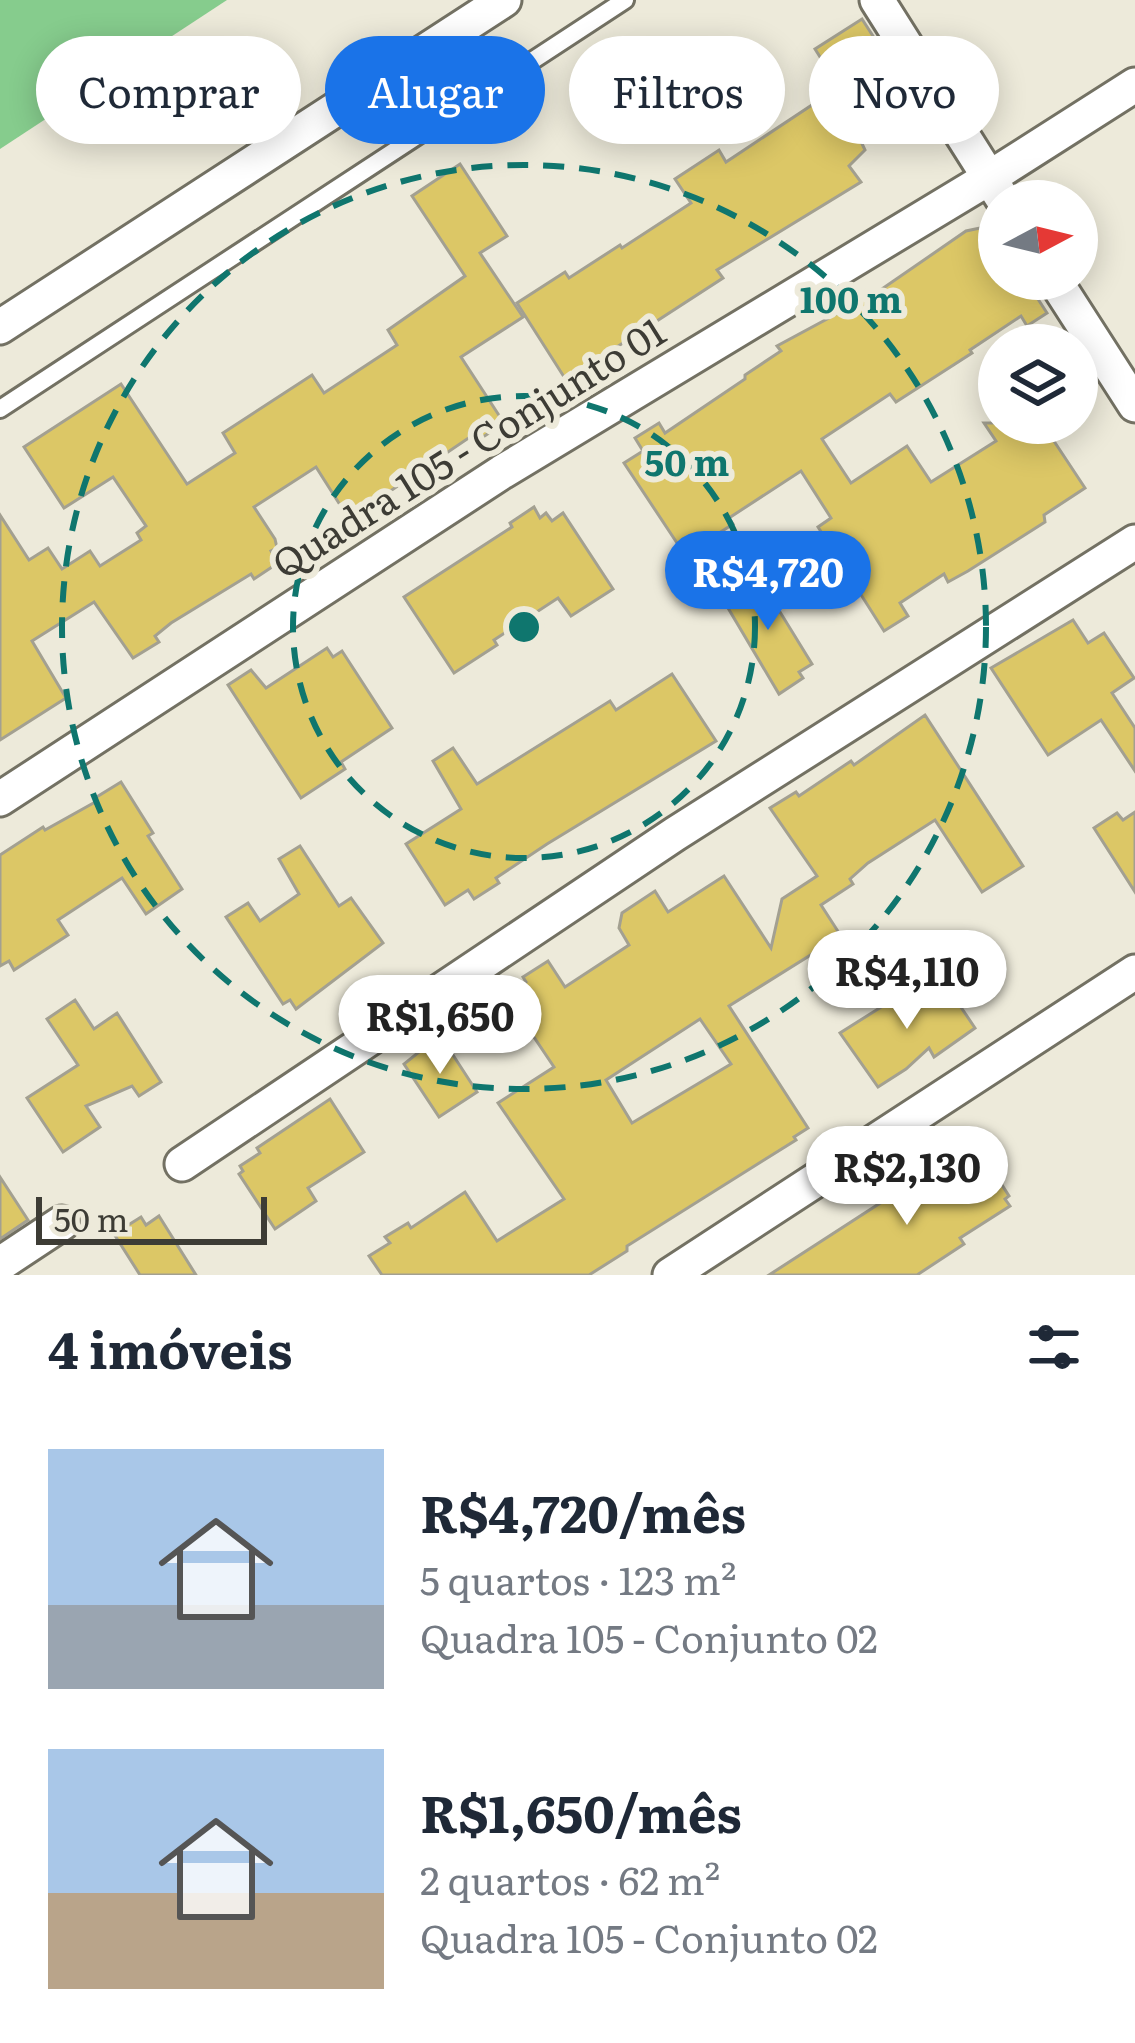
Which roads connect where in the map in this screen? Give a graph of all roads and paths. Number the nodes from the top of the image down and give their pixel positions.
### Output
1 (504, 0) edge
2 (625, 0) edge
3 (877, 0) edge
4 (1135, 85) edge
5 (990, 180) edge
6 (1009, 180) edge
7 (978, 200) edge
8 (1068, 300) edge
9 (0, 327) edge
10 (1135, 405) edge
11 (0, 409) edge
12 (1135, 542) edge
13 (0, 799) edge
14 (1135, 972) edge
15 (182, 1164) dead end
16 (62, 1223) dead end
17 (0, 1264) edge
18 (670, 1275) edge

1 - 9 street
2 - 11 lane
3 - 5 street
4 - 6 street, Quadra 105 - Conjunto 01
7 - 13 street, Quadra 105 - Conjunto 01
8 - 10 street
12 - 15 street
14 - 18 street
16 - 17 street

